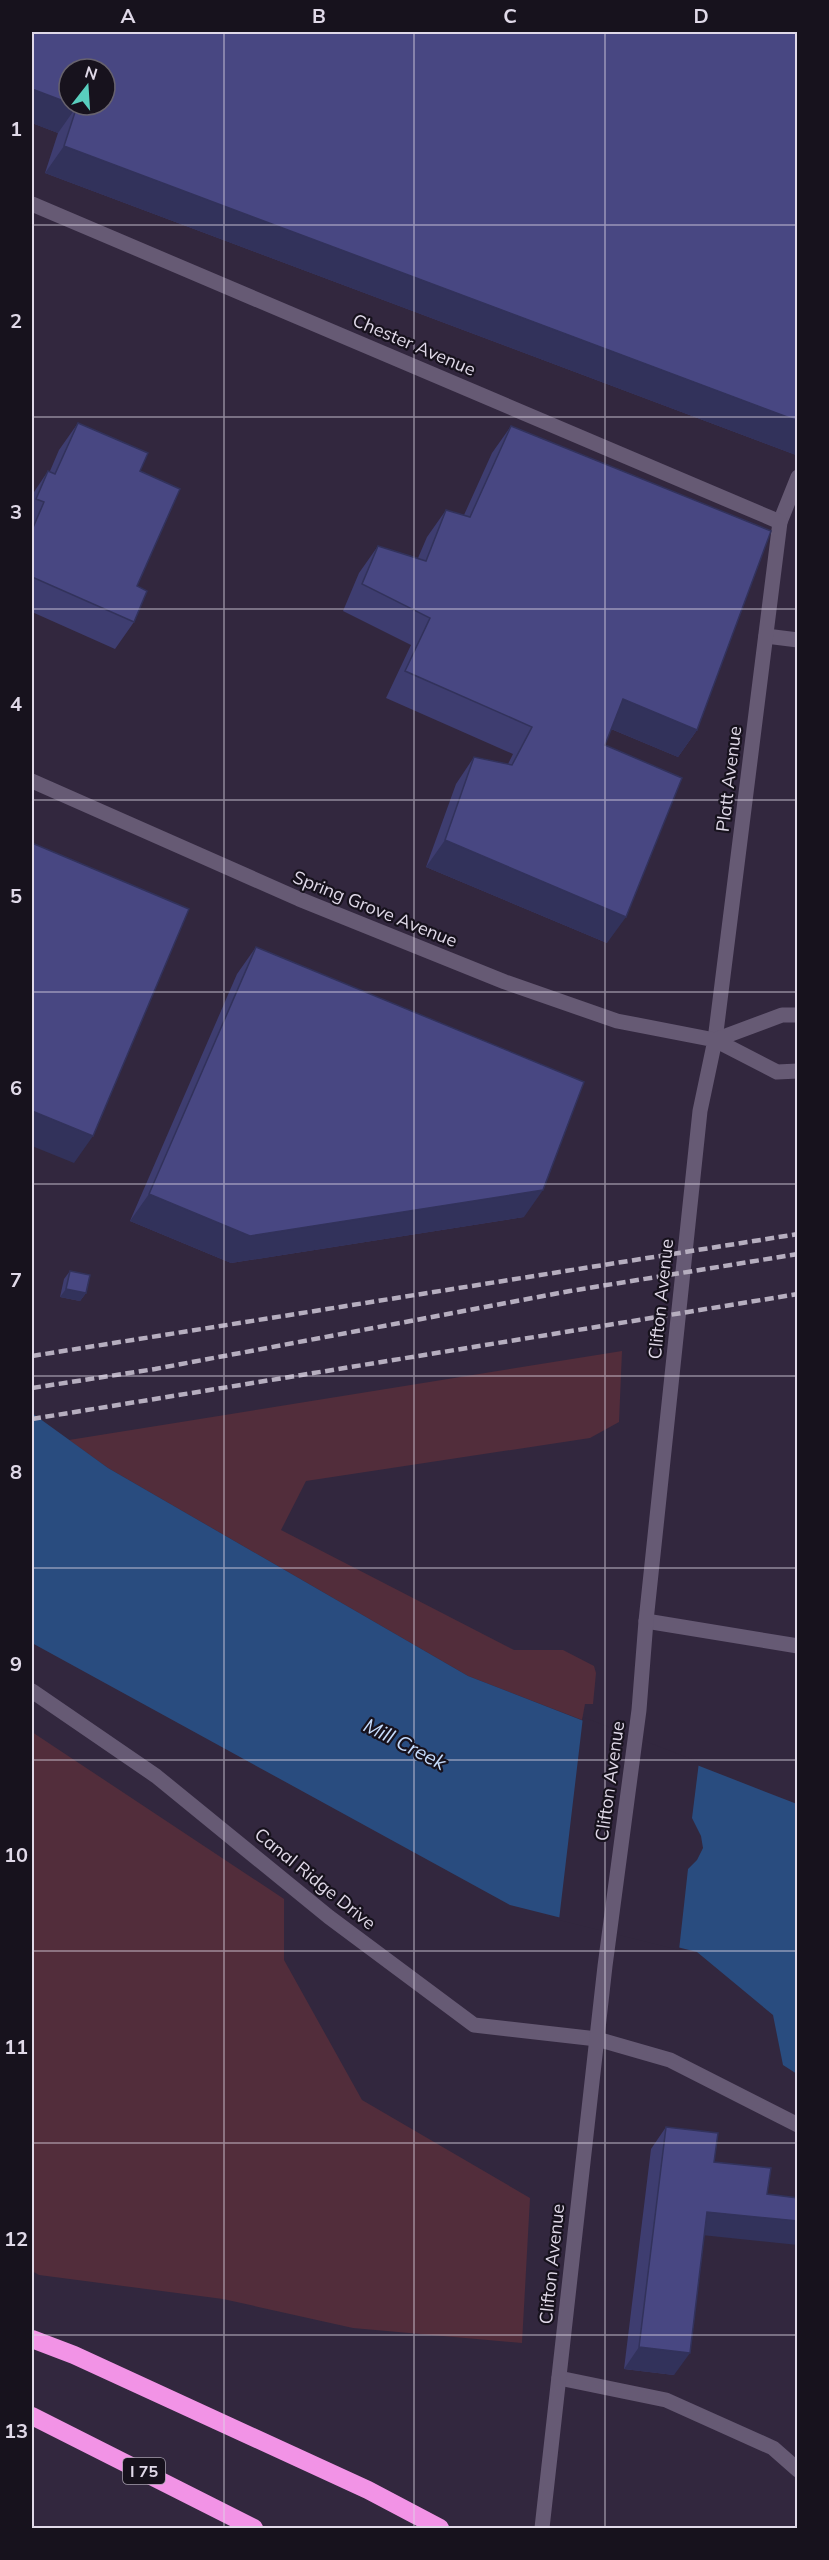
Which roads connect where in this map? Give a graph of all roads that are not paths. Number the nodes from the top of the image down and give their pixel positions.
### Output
1 (32, 204) edge
2 (798, 477) edge
3 (798, 515) edge
4 (780, 522) junction
5 (766, 636) junction
6 (798, 640) edge
7 (32, 781) edge
8 (798, 1015) edge
9 (715, 1040) junction
10 (798, 1071) edge
11 (646, 1621) junction
12 (798, 1646) edge
13 (32, 1691) edge
14 (597, 2039) junction
15 (798, 2125) edge
16 (32, 2339) edge
17 (559, 2378) junction
18 (32, 2416) edge
19 (798, 2469) edge
20 (254, 2529) edge
21 (440, 2529) edge
22 (542, 2529) edge

1 - 4 main road, Chester Avenue
2 - 4 main road, Platt Avenue
3 - 4 main road
4 - 5 main road, Platt Avenue
5 - 6 main road
5 - 9 main road, Platt Avenue
7 - 9 main road, Spring Grove Avenue
8 - 9 main road
9 - 10 main road, Spring Grove Avenue
9 - 11 main road, Clifton Avenue
11 - 12 main road
11 - 14 main road, Clifton Avenue
13 - 14 main road, Canal Ridge Drive
14 - 15 main road, Canal Ridge Drive
14 - 17 main road, Clifton Avenue
16 - 21 highway
17 - 19 main road
17 - 22 main road, Clifton Avenue
18 - 20 highway, I 75

